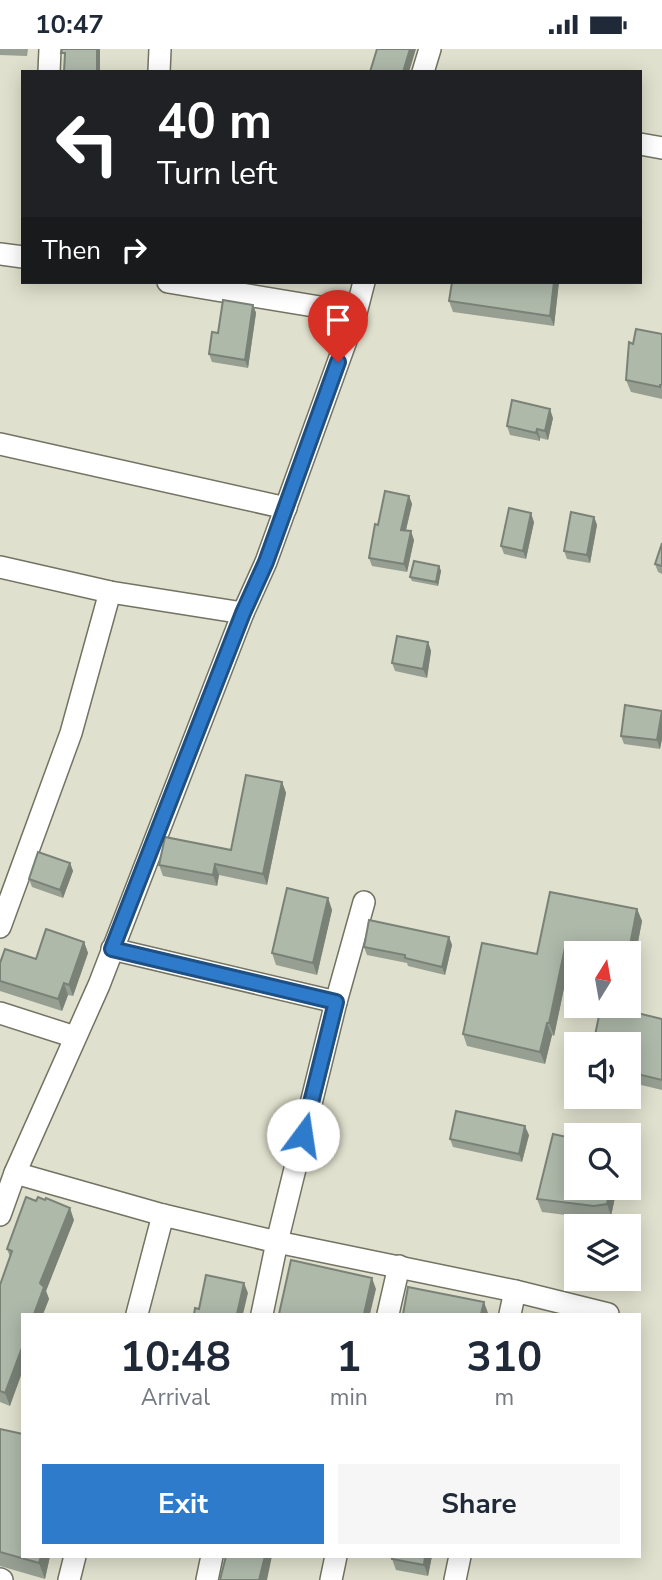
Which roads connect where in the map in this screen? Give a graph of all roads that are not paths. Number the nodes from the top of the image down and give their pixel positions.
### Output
1 (50, 49) edge
2 (160, 49) edge
3 (430, 49) edge
4 (49, 70) edge
5 (159, 70) edge
6 (424, 70) edge
7 (642, 144) edge
8 (662, 148) edge
9 (0, 254) edge
10 (21, 257) edge
11 (180, 284) edge
12 (363, 284) edge
13 (356, 313) junction
14 (0, 444) edge
15 (286, 508) junction
16 (0, 567) edge
17 (110, 592) junction
18 (243, 613) junction
19 (363, 902) dead end
20 (0, 927) edge
21 (112, 949) junction
22 (336, 1002) junction
23 (0, 1013) edge
24 (75, 1037) junction
25 (15, 1173) junction
26 (0, 1215) edge
27 (163, 1215) junction
28 (277, 1242) junction
29 (399, 1266) junction
30 (514, 1291) junction
31 (138, 1313) edge
32 (262, 1313) edge
33 (388, 1313) edge
34 (510, 1313) edge
35 (604, 1313) edge
36 (74, 1558) edge
37 (212, 1558) edge
38 (336, 1558) edge
39 (460, 1558) edge
40 (69, 1580) edge
41 (207, 1580) edge
42 (331, 1580) edge
43 (455, 1580) edge

1 - 4 street
2 - 5 street
3 - 6 street
7 - 8 street
9 - 10 street
11 - 13 street
12 - 13 street
13 - 15 street
14 - 15 street
15 - 18 street
16 - 17 street
17 - 18 street
17 - 20 street
18 - 21 street
19 - 22 street
21 - 22 street
21 - 24 street
22 - 28 street
23 - 24 street
24 - 25 street
25 - 26 street
25 - 27 street
27 - 28 street
27 - 31 street
28 - 29 street
28 - 32 street
29 - 30 street
29 - 33 street
30 - 34 street
30 - 35 street
36 - 40 street
37 - 41 street
38 - 42 street
39 - 43 street

